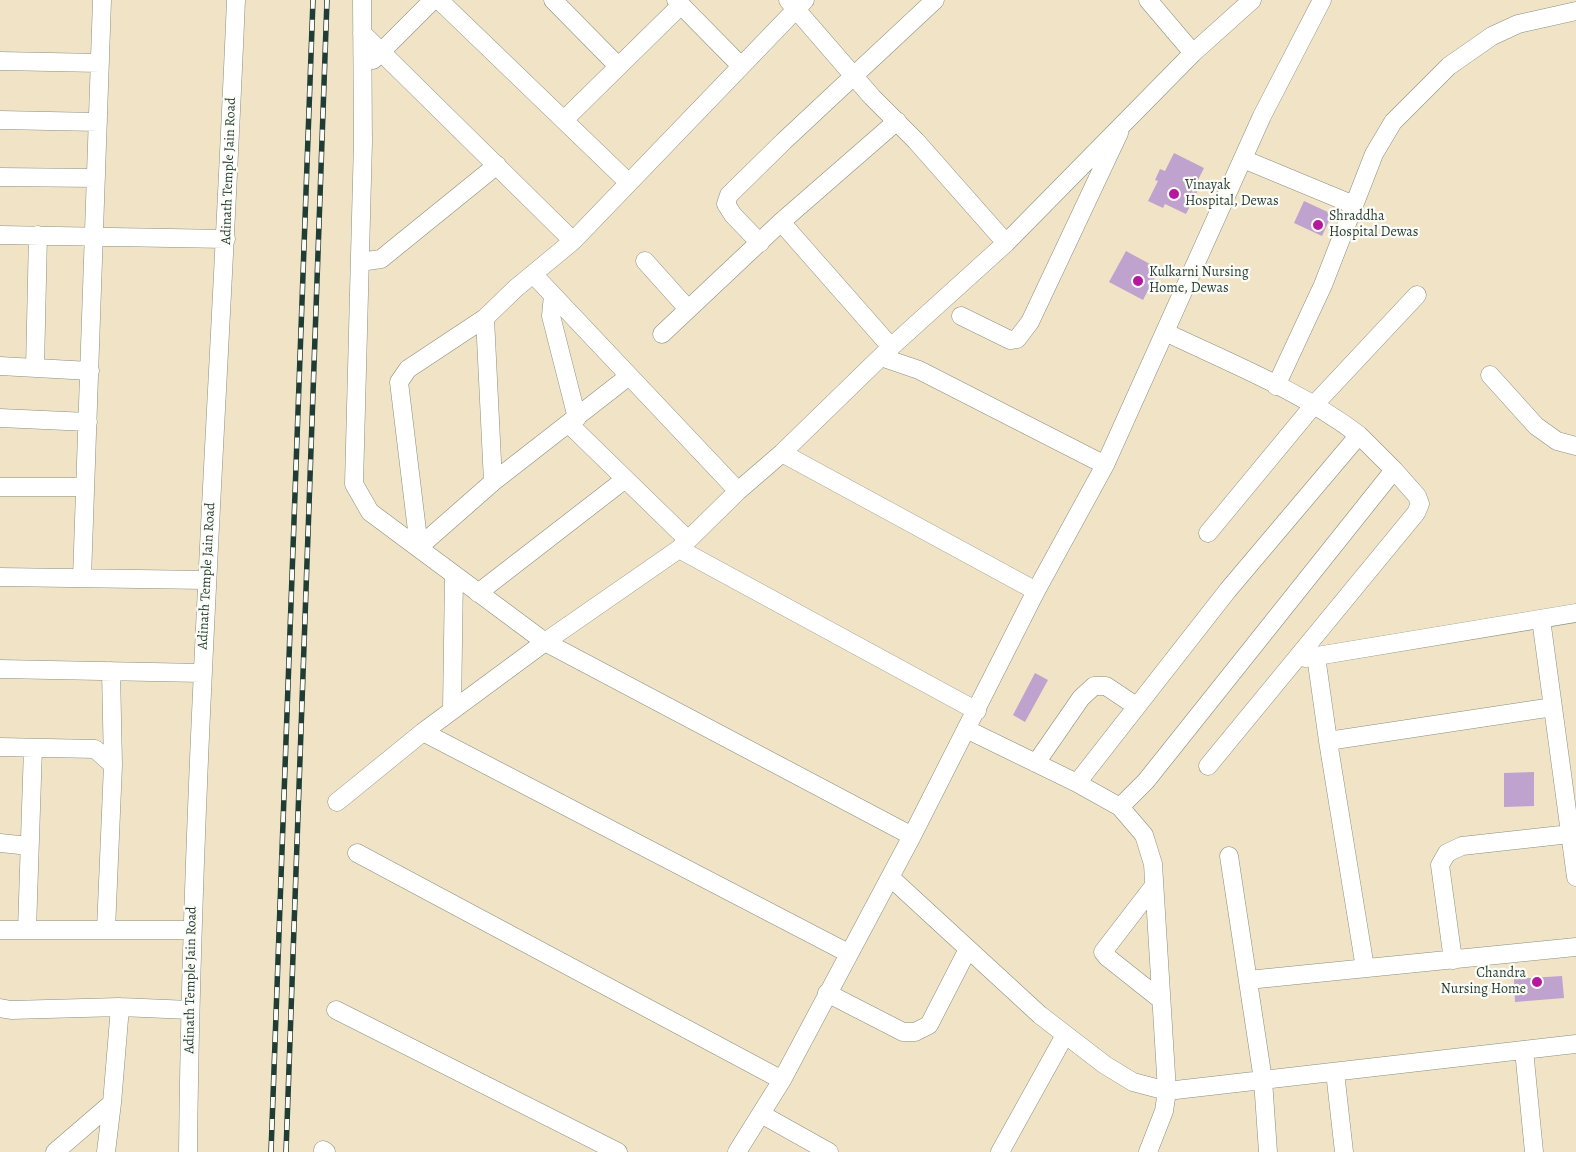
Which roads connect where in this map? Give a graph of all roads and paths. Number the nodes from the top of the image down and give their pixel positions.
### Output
1 (102, 0) edge
2 (236, 0) edge
3 (362, 0) edge
4 (433, 0) edge
5 (439, 0) edge
6 (553, 0) edge
7 (935, 0) edge
8 (1148, 0) edge
9 (1252, 0) edge
10 (1322, 0) edge
11 (678, 3) edge
12 (797, 3) edge
13 (1576, 11) edge
14 (362, 32) junction
15 (381, 52) junction
16 (1193, 53) junction
17 (0, 61) edge
18 (100, 63) junction
19 (618, 66) junction
20 (741, 66) junction
21 (362, 72) junction
22 (855, 77) junction
23 (0, 120) edge
24 (564, 120) junction
25 (897, 121) junction
26 (98, 122) junction
27 (1124, 124) junction
28 (1244, 159) junction
29 (497, 165) junction
30 (0, 177) edge
31 (96, 178) junction
32 (629, 183) junction
33 (1354, 205) junction
34 (781, 222) junction
35 (0, 235) edge
36 (38, 236) junction
37 (95, 237) junction
38 (226, 239) junction
39 (573, 241) junction
40 (760, 243) junction
41 (1006, 243) junction
42 (645, 261) dead end
43 (360, 262) junction
44 (534, 274) junction
45 (553, 295) junction
46 (1417, 295) dead end
47 (688, 310) junction
48 (961, 316) dead end
49 (485, 318) junction
50 (1165, 332) junction
51 (662, 334) dead end
52 (886, 352) junction
53 (0, 366) edge
54 (35, 368) junction
55 (90, 371) junction
56 (1490, 375) dead end
57 (629, 376) junction
58 (1276, 386) junction
59 (1313, 406) junction
60 (0, 418) edge
61 (573, 421) junction
62 (88, 422) junction
63 (1359, 435) junction
64 (1576, 446) edge
65 (782, 453) junction
66 (1106, 465) junction
67 (1394, 470) junction
68 (624, 480) junction
69 (494, 482) junction
70 (0, 487) edge
71 (85, 487) junction
72 (738, 491) junction
73 (1208, 534) dead end
74 (684, 544) junction
75 (419, 547) junction
76 (454, 576) junction
77 (0, 577) edge
78 (82, 578) junction
79 (206, 580) junction
80 (1036, 591) junction
81 (478, 593) junction
82 (1576, 613) edge
83 (1541, 619) junction
84 (545, 642) junction
85 (1316, 656) junction
86 (1295, 660) junction
87 (0, 669) edge
88 (111, 671) junction
89 (202, 672) junction
90 (1136, 706) junction
91 (1553, 707) junction
92 (452, 710) junction
93 (977, 711) junction
94 (966, 729) junction
95 (422, 732) junction
96 (1328, 741) junction
97 (0, 747) edge
98 (33, 748) junction
99 (1036, 763) junction
100 (113, 765) junction
101 (1208, 766) dead end
102 (1076, 783) junction
103 (337, 802) dead end
104 (1120, 807) junction
105 (1570, 834) junction
106 (912, 836) junction
107 (0, 843) edge
108 (29, 846) junction
109 (356, 853) dead end
110 (1228, 856) dead end
111 (890, 877) junction
112 (1576, 877) edge
113 (1153, 887) junction
114 (0, 930) edge
115 (28, 930) junction
116 (106, 930) junction
117 (191, 930) junction
118 (1576, 948) edge
119 (968, 949) junction
120 (848, 953) junction
121 (1453, 960) junction
122 (1365, 968) junction
123 (1248, 980) junction
124 (827, 993) junction
125 (1160, 999) junction
126 (120, 1007) junction
127 (190, 1010) junction
128 (336, 1010) dead end
129 (4, 1013) edge
130 (1065, 1035) junction
131 (1576, 1044) edge
132 (1524, 1050) junction
133 (1335, 1072) junction
134 (782, 1080) junction
135 (1263, 1080) junction
136 (1167, 1091) junction
137 (112, 1103) junction
138 (761, 1114) junction
139 (54, 1152) edge
140 (106, 1152) edge
141 (188, 1152) edge
142 (618, 1152) edge
143 (737, 1152) edge
144 (829, 1152) edge
145 (1000, 1152) edge
146 (1148, 1152) edge
147 (1268, 1152) edge
148 (1344, 1152) edge
149 (1534, 1152) edge

1 - 18 street
2 - 38 street, Adinath Temple Jain Road
3 - 14 street
4 - 15 street
5 - 24 street
6 - 19 street
7 - 22 street
8 - 16 street
9 - 16 street
10 - 28 street
11 - 19 street
11 - 20 street
12 - 20 street
12 - 22 street
13 - 33 street
14 - 15 street
14 - 21 street
15 - 21 street
15 - 29 street
16 - 27 street
17 - 18 street
18 - 26 street
19 - 24 street
20 - 32 street
21 - 43 street
22 - 25 street
22 - 40 street
23 - 26 street
24 - 32 street
25 - 34 street
25 - 41 street
26 - 31 street
27 - 41 street
27 - 48 street
28 - 33 street
28 - 50 street
29 - 39 street
29 - 43 street
30 - 31 street
31 - 37 street
32 - 39 street
33 - 58 street
34 - 40 street
34 - 52 street
35 - 36 street
36 - 37 street
36 - 54 street
37 - 38 street
37 - 55 street
38 - 79 street, Adinath Temple Jain Road
39 - 44 street
40 - 47 street
41 - 52 street
42 - 47 street
43 - 75 street
44 - 45 street
44 - 49 street
45 - 57 street
45 - 61 street
46 - 59 street
47 - 51 street
49 - 69 street
49 - 75 street
50 - 58 street
50 - 66 street
52 - 65 street
52 - 66 street
53 - 54 street
54 - 55 street
55 - 62 street
56 - 64 street
57 - 61 street
57 - 72 street
58 - 59 street
59 - 63 street
59 - 73 street
60 - 62 street
61 - 68 street
61 - 69 street
62 - 71 street
63 - 67 street
63 - 90 street
65 - 72 street
65 - 80 street
66 - 80 street
67 - 86 street
67 - 104 street
68 - 74 street
68 - 81 street
69 - 75 street
70 - 71 street
71 - 78 street
72 - 74 street
74 - 84 street
74 - 93 street
75 - 76 street
76 - 81 street
76 - 92 street
77 - 78 street
78 - 79 street
79 - 89 street, Adinath Temple Jain Road
80 - 93 street
81 - 84 street
82 - 83 street
83 - 85 street
83 - 91 street
84 - 92 street
84 - 106 street
85 - 86 street
85 - 96 street
86 - 101 street
87 - 88 street
88 - 89 street
88 - 100 street
89 - 117 street, Adinath Temple Jain Road
90 - 99 street
90 - 102 street
91 - 96 street
91 - 105 street
92 - 95 street
93 - 94 street
94 - 99 street
94 - 106 street
95 - 103 street
95 - 120 street
96 - 122 street
97 - 98 street
98 - 100 street
98 - 108 street
99 - 102 street
100 - 116 street
102 - 104 street
104 - 113 street
105 - 112 street
105 - 121 street
106 - 111 street
107 - 108 street
108 - 115 street
109 - 134 street
110 - 123 street
111 - 119 street
111 - 120 street
113 - 125 street
113 - 125 street
114 - 115 street
115 - 116 street
116 - 117 street
117 - 127 street, Adinath Temple Jain Road
118 - 121 street
119 - 124 street
119 - 130 street
120 - 124 street
121 - 122 street
122 - 123 street
123 - 135 street
124 - 134 street
125 - 136 street
126 - 127 street
126 - 129 street
126 - 137 street
127 - 141 street, Adinath Temple Jain Road
128 - 142 street
130 - 136 street
130 - 145 street
131 - 132 street
132 - 133 street
132 - 149 street
133 - 135 street
133 - 148 street
134 - 138 street
135 - 136 street
135 - 147 street
136 - 146 street
137 - 139 street
137 - 140 street
138 - 143 street
138 - 144 street

